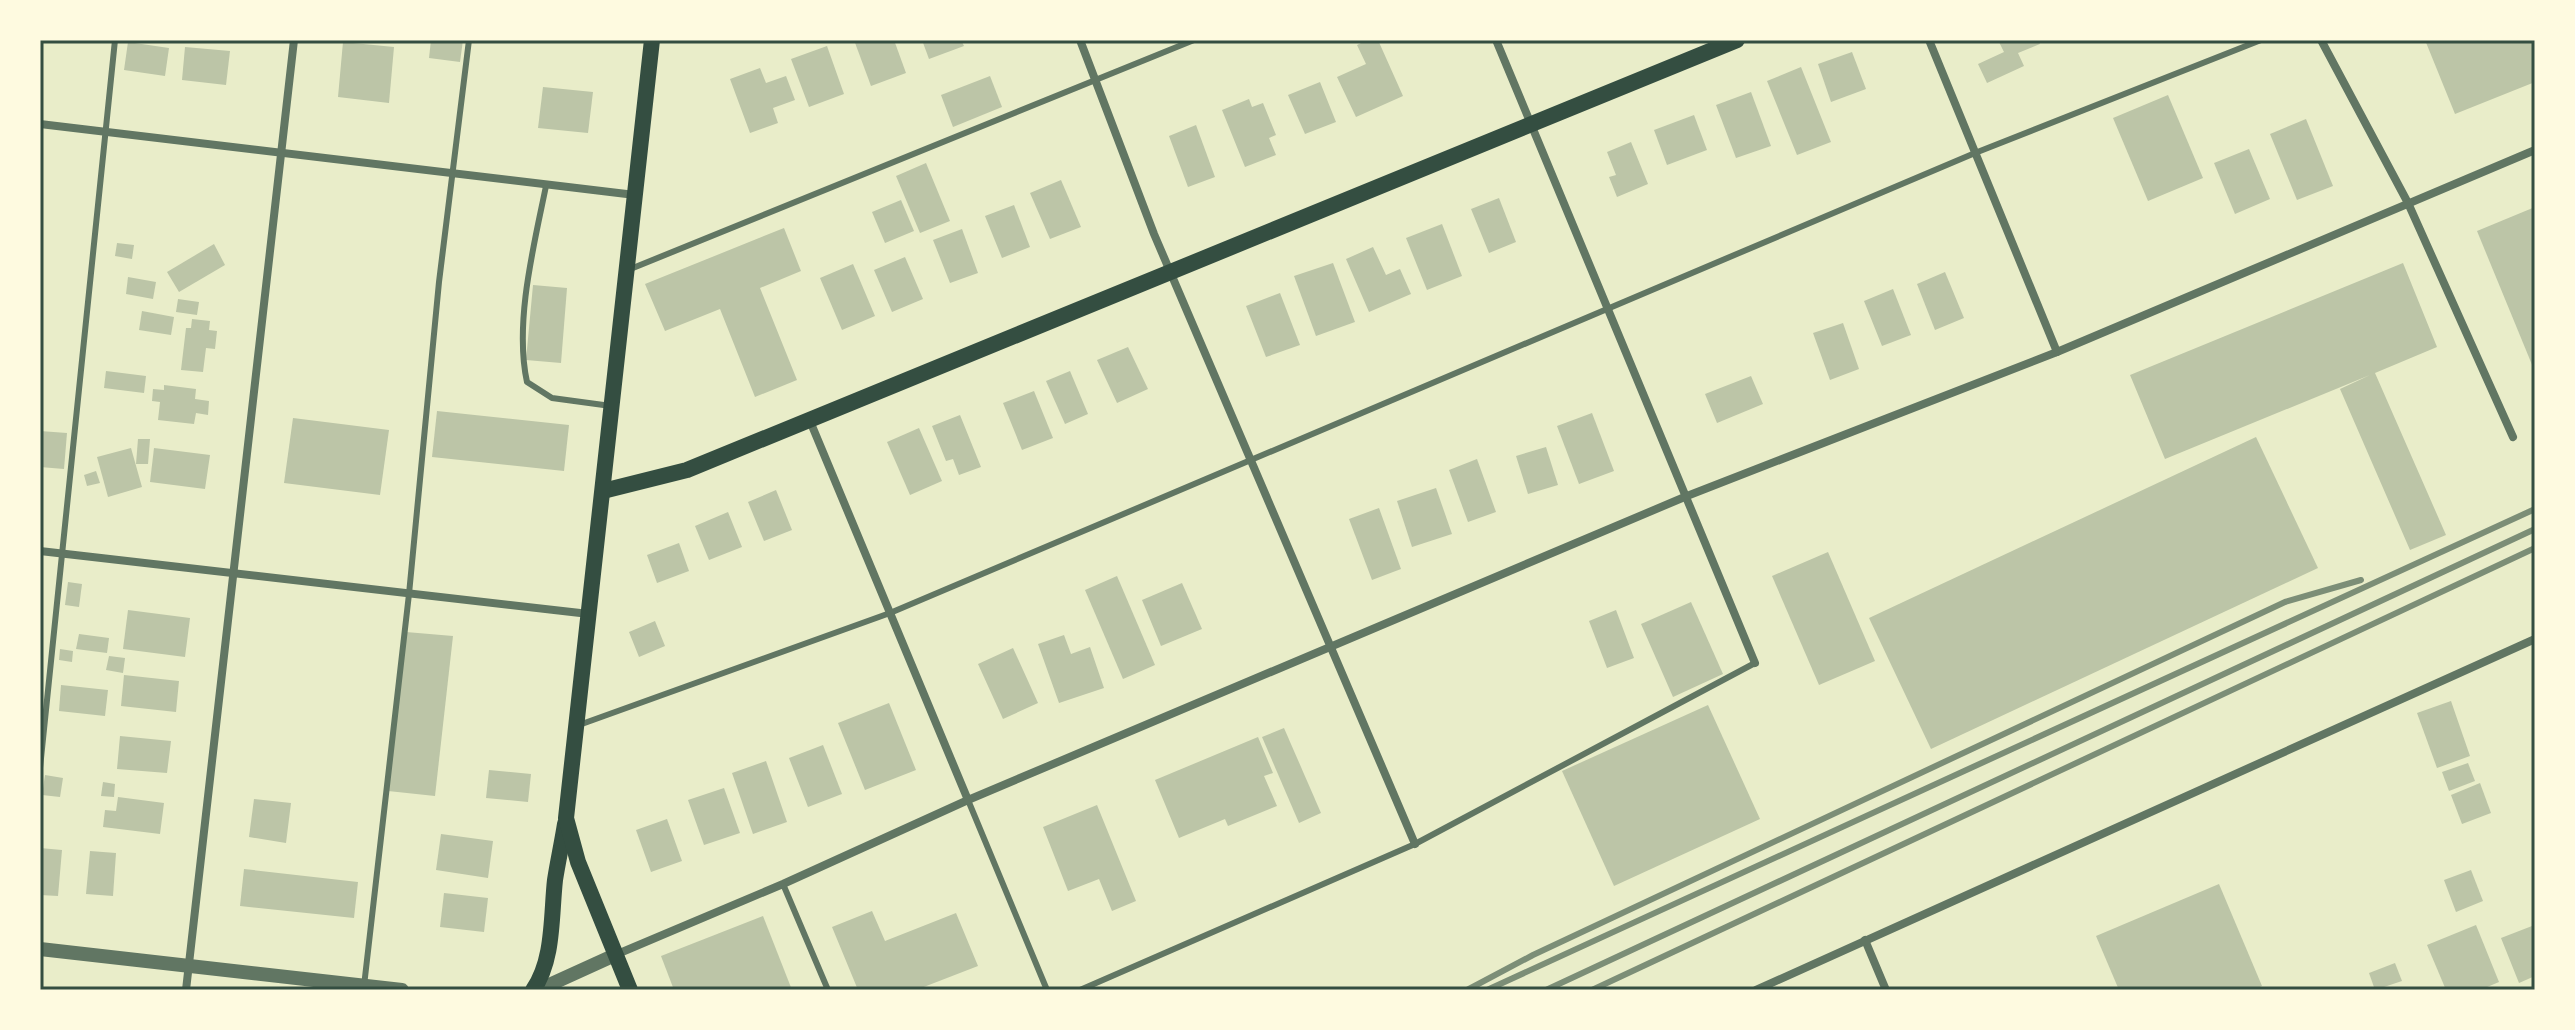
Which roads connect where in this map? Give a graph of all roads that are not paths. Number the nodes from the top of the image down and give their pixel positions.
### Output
1 (115, 40) edge
2 (294, 40) edge
3 (469, 40) edge
4 (652, 40) edge
5 (1080, 40) edge
6 (1194, 40) edge
7 (1496, 40) edge
8 (1737, 40) edge
9 (1929, 40) edge
10 (2261, 40) edge
11 (2321, 40) edge
12 (1096, 80) junction
13 (40, 124) edge
14 (1531, 124) junction
15 (105, 132) junction
16 (2535, 150) edge
17 (1975, 153) junction
18 (282, 154) junction
19 (454, 175) junction
20 (546, 186) junction
21 (636, 195) junction
22 (2408, 203) junction
23 (628, 270) junction
24 (1170, 273) junction
25 (1608, 308) junction
26 (2057, 352) junction
27 (612, 406) junction
28 (810, 421) junction
29 (2513, 437) dead end
30 (1251, 458) junction
31 (603, 491) junction
32 (1687, 496) junction
33 (40, 551) edge
34 (63, 553) junction
35 (232, 574) junction
36 (409, 594) junction
37 (890, 613) junction
38 (590, 614) junction
39 (2535, 639) edge
40 (1333, 648) junction
41 (1755, 663) joint
42 (576, 726) junction
43 (40, 768) edge
44 (968, 800) junction
45 (566, 818) junction
46 (1415, 844) junction
47 (783, 884) junction
48 (1865, 940) junction
49 (40, 949) edge
50 (615, 955) junction
51 (189, 967) junction
52 (363, 988) edge
53 (186, 990) edge
54 (402, 990) edge
55 (536, 990) edge
56 (630, 990) edge
57 (828, 990) edge
58 (1047, 990) edge
59 (1080, 990) edge
60 (1756, 990) edge
61 (1886, 990) edge

1 - 15 lane
2 - 18 street
3 - 19 lane
4 - 21 main road
5 - 12 street
6 - 12 lane
7 - 14 street
8 - 14 main road
9 - 17 street
10 - 17 lane
11 - 22 street
12 - 23 lane
12 - 24 street
13 - 15 street
14 - 24 main road
14 - 25 street
15 - 18 street
15 - 34 lane
16 - 22 street
17 - 25 lane
17 - 26 street
18 - 19 street
18 - 35 street
19 - 20 street
19 - 36 lane
20 - 21 street
20 - 27 lane
21 - 23 main road
22 - 26 street
22 - 29 street
23 - 27 main road
24 - 28 main road
24 - 30 street
25 - 30 lane
25 - 32 street
26 - 32 street
27 - 31 main road
28 - 31 main road
28 - 37 street
30 - 37 lane
30 - 40 street
31 - 38 main road
32 - 40 street
32 - 41 street
33 - 34 street
34 - 35 street
34 - 43 lane
35 - 36 street
35 - 51 street
36 - 38 street
36 - 52 lane
37 - 42 lane
37 - 44 street
38 - 42 main road
39 - 48 street
40 - 44 street
40 - 46 street
41 - 46 lane
42 - 45 main road
44 - 47 street
44 - 58 lane
45 - 50 main road
45 - 55 main road
46 - 59 lane
47 - 50 street
47 - 57 lane
48 - 60 street
48 - 61 street
49 - 51 street
50 - 55 street
50 - 56 main road
51 - 52 street
51 - 53 street
52 - 54 street

